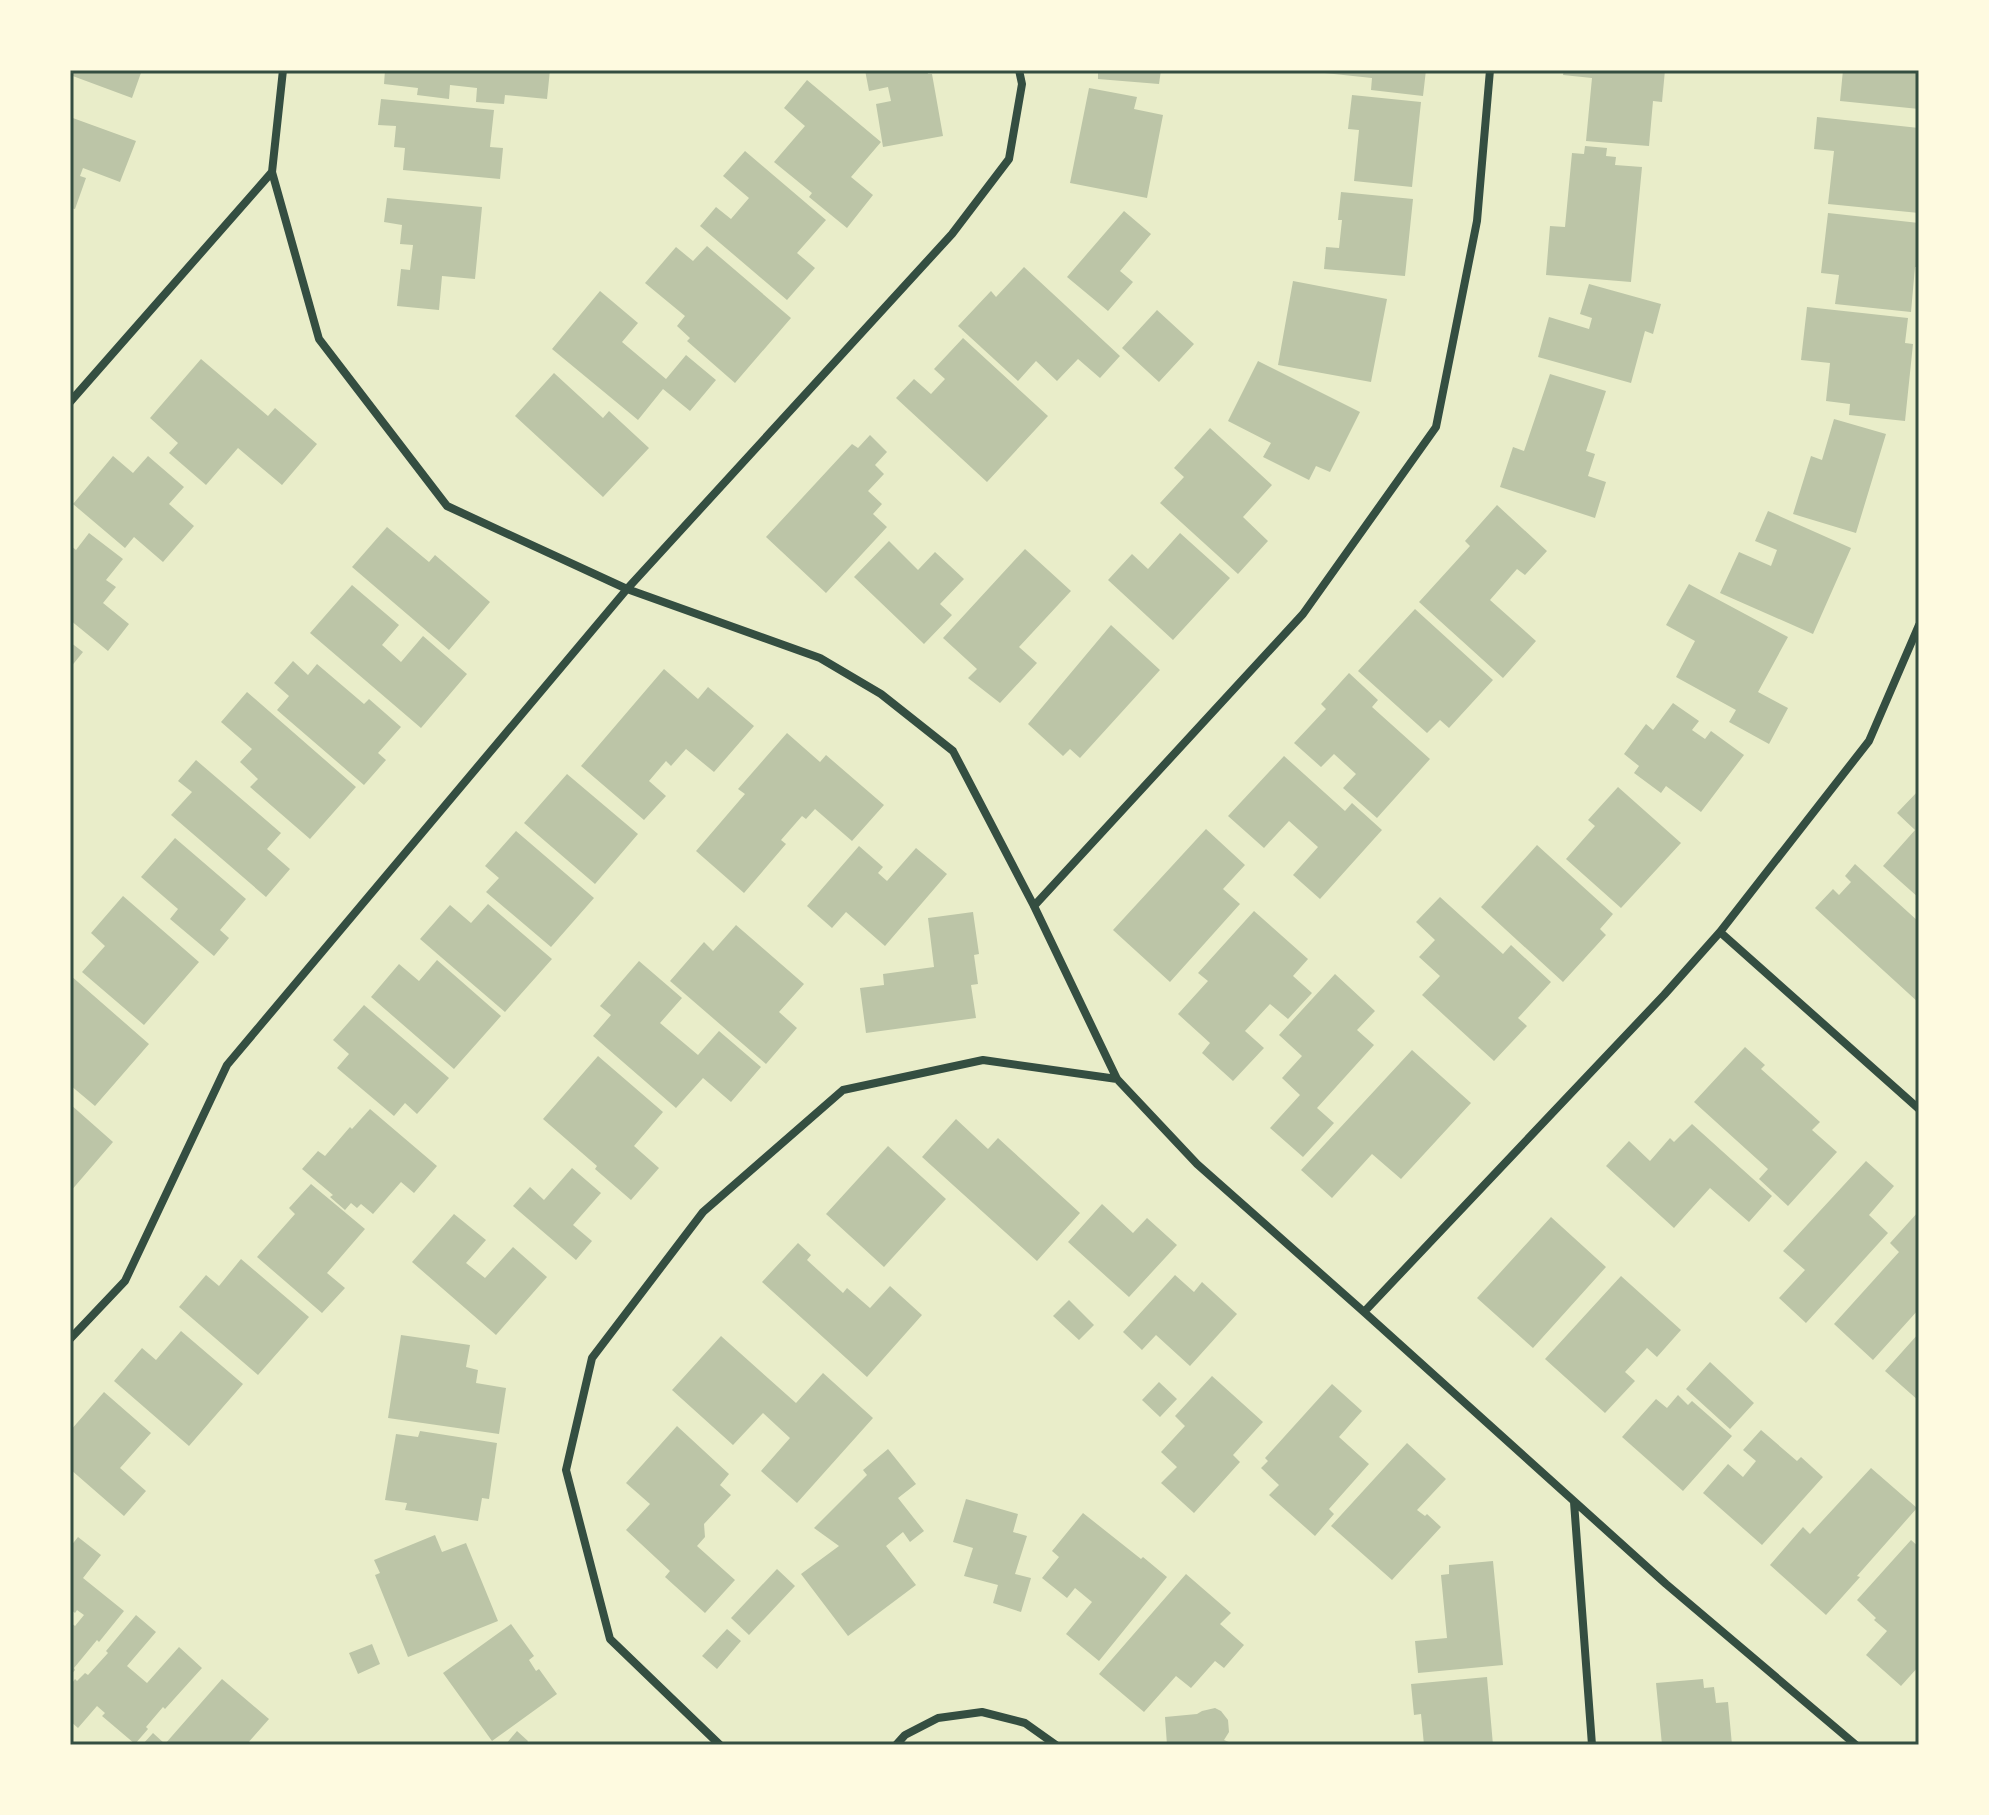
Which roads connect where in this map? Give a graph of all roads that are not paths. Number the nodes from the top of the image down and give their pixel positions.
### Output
1 (283, 70) edge
2 (1019, 70) edge
3 (1490, 70) edge
4 (272, 172) junction
5 (70, 402) edge
6 (627, 589) junction
7 (1919, 625) edge
8 (1034, 906) junction
9 (1720, 932) junction
10 (1117, 1079) junction
11 (1919, 1109) edge
12 (1364, 1312) junction
13 (70, 1339) edge
14 (1574, 1502) junction
15 (720, 1745) edge
16 (896, 1745) edge
17 (1056, 1745) edge
18 (1592, 1745) edge
19 (1856, 1745) edge

1 - 4 street
2 - 6 street
3 - 8 street
4 - 5 street
4 - 6 street
6 - 8 street
6 - 13 street
7 - 9 street
8 - 10 street
9 - 11 street
9 - 12 street
10 - 12 street
10 - 15 street
12 - 14 street
14 - 18 street
14 - 19 street
16 - 17 street

